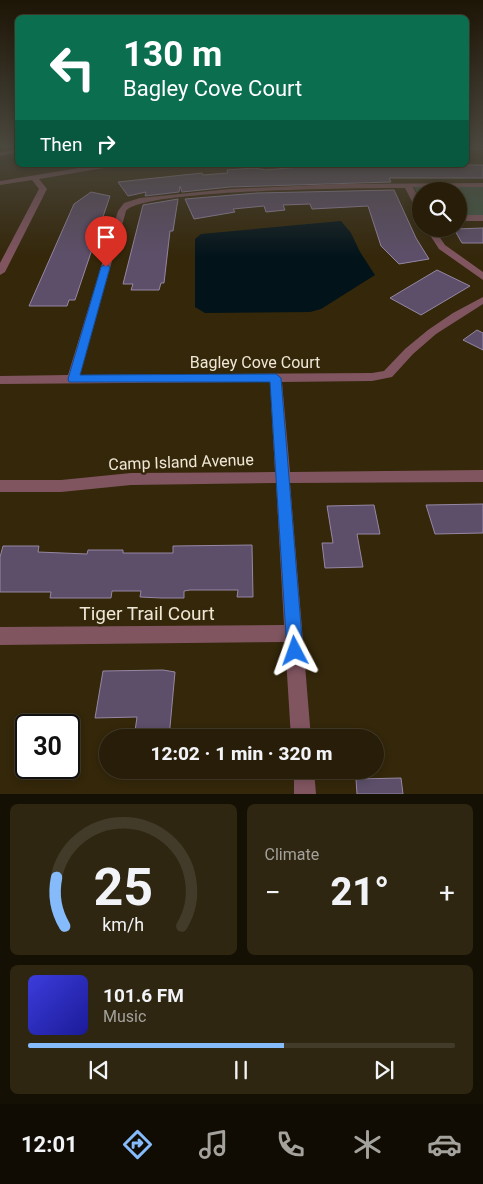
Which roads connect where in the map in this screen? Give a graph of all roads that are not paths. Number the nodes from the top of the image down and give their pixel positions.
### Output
1 (38, 183) edge
2 (408, 185) junction
3 (483, 185) edge
4 (412, 193) edge
5 (467, 218) edge
6 (483, 218) edge
7 (435, 237) edge
8 (0, 272) edge
9 (483, 277) edge
10 (483, 300) edge
11 (276, 378) junction
12 (73, 379) junction
13 (0, 380) edge
14 (483, 476) edge
15 (283, 477) junction
16 (0, 486) edge
17 (294, 633) junction
18 (0, 636) edge
19 (300, 729) edge
20 (304, 779) edge
21 (305, 794) edge

1 - 8 street
2 - 3 street
2 - 4 street
2 - 12 street
5 - 6 street
7 - 9 street
10 - 11 street, Bagley Cove Court
11 - 12 street, Bagley Cove Court
11 - 15 street
12 - 13 street, Bagley Cove Court
14 - 15 street, Camp Island Avenue
15 - 16 street, Camp Island Avenue
15 - 17 street
17 - 18 street, Tiger Trail Court
17 - 19 street
20 - 21 street

